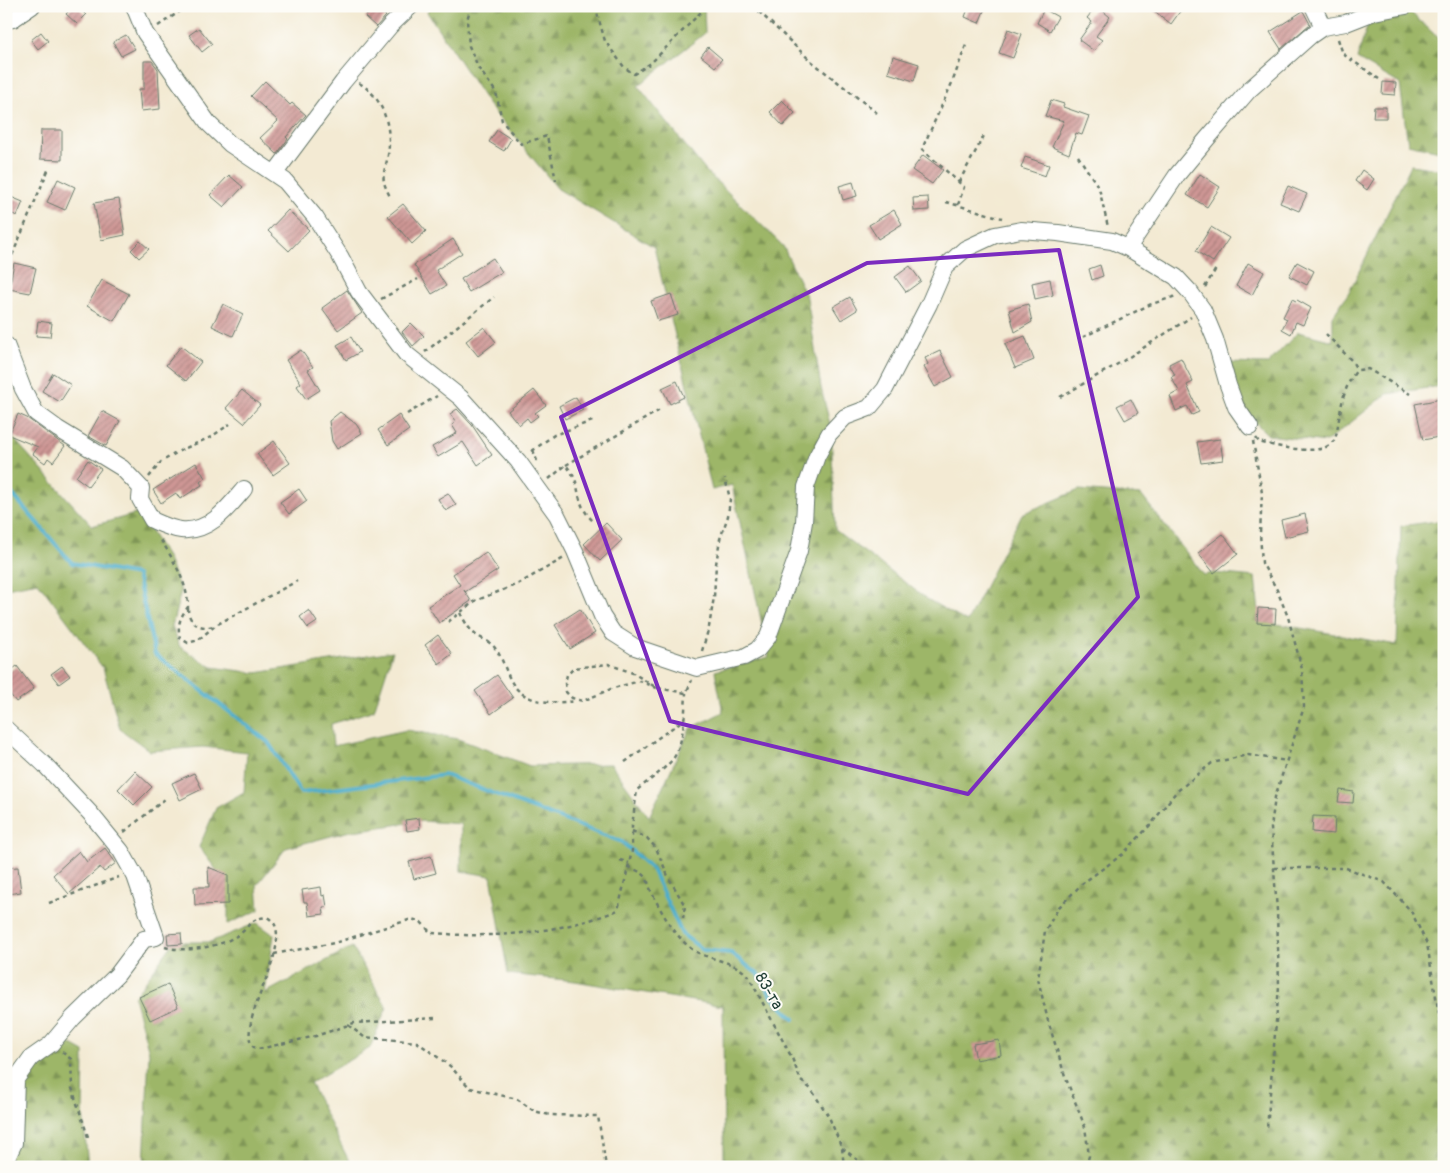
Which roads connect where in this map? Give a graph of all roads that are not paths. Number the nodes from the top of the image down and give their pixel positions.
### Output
1 (32, 6) edge
2 (134, 6) edge
3 (411, 6) edge
4 (1313, 6) edge
5 (1406, 6) edge
6 (6, 20) edge
7 (1329, 26) junction
8 (275, 173) junction
9 (1128, 248) junction
10 (6, 344) edge
11 (1250, 427) road end
12 (244, 489) dead end
13 (6, 729) edge
14 (11, 1076) edge
15 (6, 1160) edge

1 - 6 street
2 - 8 street
3 - 8 street
4 - 7 street
5 - 7 street
7 - 9 street
8 - 9 street
9 - 11 street
10 - 12 street
13 - 14 street
14 - 15 street

